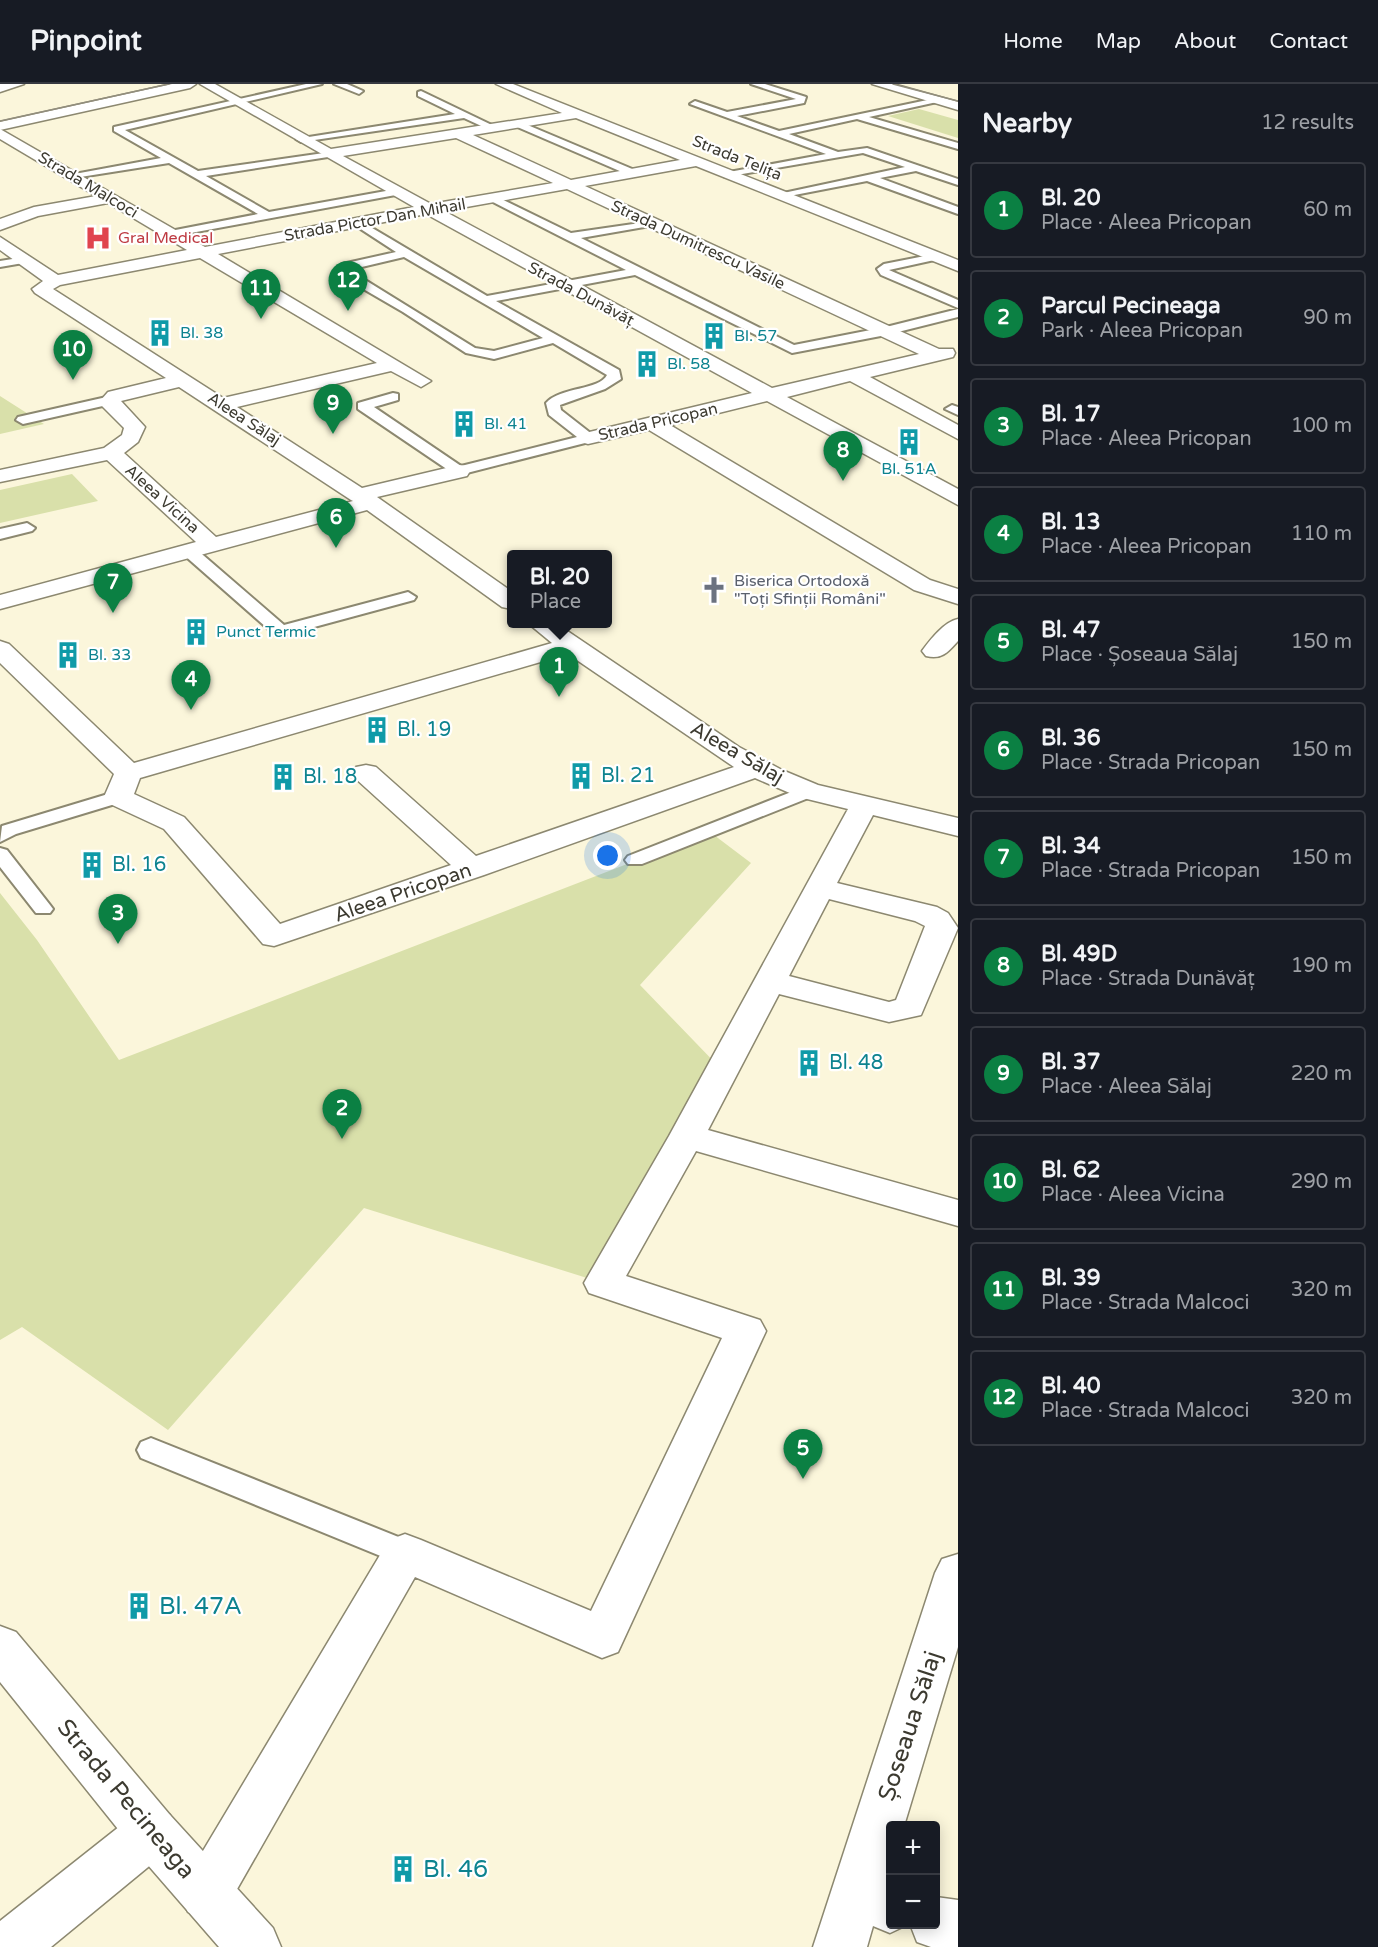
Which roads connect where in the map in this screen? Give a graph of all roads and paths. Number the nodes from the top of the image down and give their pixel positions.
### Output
1 (18, 84) edge
2 (139, 84) edge
3 (190, 84) edge
4 (206, 84) edge
5 (318, 84) edge
6 (338, 84) edge
7 (430, 84) edge
8 (502, 84) edge
9 (755, 84) edge
10 (878, 84) edge
11 (925, 84) edge
12 (0, 88) edge
13 (359, 91) dead end
14 (958, 93) edge
15 (934, 99) junction
16 (236, 101) junction
17 (695, 104) dead end
18 (958, 106) edge
19 (0, 114) edge
20 (578, 114) junction
21 (465, 115) junction
22 (726, 116) junction
23 (858, 116) junction
24 (518, 124) junction
25 (0, 126) edge
26 (493, 128) junction
27 (0, 133) edge
28 (460, 134) junction
29 (777, 134) junction
30 (301, 139) junction
31 (958, 146) edge
32 (328, 154) junction
33 (838, 155) junction
34 (169, 160) junction
35 (696, 162) junction
36 (917, 168) junction
37 (633, 173) junction
38 (74, 175) junction
39 (194, 175) junction
40 (729, 175) junction
41 (869, 178) junction
42 (958, 182) edge
43 (569, 185) junction
44 (397, 192) junction
45 (779, 195) junction
46 (112, 198) junction
47 (493, 198) junction
48 (429, 209) junction
49 (958, 211) edge
50 (268, 216) junction
51 (357, 222) junction
52 (650, 223) junction
53 (0, 225) edge
54 (169, 234) junction
55 (570, 237) junction
56 (0, 242) edge
57 (200, 252) junction
58 (406, 253) junction
59 (935, 257) junction
60 (25, 260) junction
61 (0, 264) edge
62 (958, 266) edge
63 (637, 271) junction
64 (55, 281) junction
65 (563, 285) junction
66 (485, 300) junction
67 (958, 304) edge
68 (958, 313) edge
69 (886, 331) junction
70 (555, 339) junction
71 (958, 350) edge
72 (937, 355) junction
73 (393, 365) junction
74 (854, 375) junction
75 (184, 380) junction
76 (421, 381) dead end
77 (771, 394) junction
78 (393, 397) dead end
79 (111, 400) junction
80 (221, 405) junction
81 (956, 409) edge
82 (924, 414) junction
83 (23, 420) dead end
84 (654, 424) junction
85 (957, 432) edge
86 (588, 438) junction
87 (111, 453) junction
88 (459, 471) junction
89 (0, 476) edge
90 (958, 498) edge
91 (364, 499) junction
92 (27, 528) dead end
93 (0, 534) edge
94 (213, 546) junction
95 (189, 552) junction
96 (408, 597) dead end
97 (958, 597) edge
98 (507, 599) edge
99 (0, 602) edge
100 (958, 626) edge
101 (547, 628) edge
102 (572, 645) junction
103 (0, 649) edge
104 (934, 651) dead end
105 (756, 768) junction
106 (366, 773) dead end
107 (124, 785) junction
108 (809, 791) junction
109 (864, 805) junction
110 (958, 827) edge
111 (0, 836) edge
112 (0, 854) edge
113 (635, 860) dead end
114 (473, 869) junction
115 (819, 888) junction
116 (43, 909) dead end
117 (770, 981) junction
118 (687, 1136) junction
119 (958, 1213) edge
120 (151, 1450) dead end
121 (405, 1553) junction
122 (958, 1573) edge
123 (0, 1647) edge
124 (152, 1832) junction
125 (206, 1894) junction
126 (874, 1900) edge
127 (940, 1924) edge
128 (958, 1926) edge
129 (10, 1947) edge
130 (254, 1947) edge
131 (840, 1947) edge

1 - 12 street
2 - 19 street
3 - 25 street
4 - 16 street, Strada Dunăvăț
5 - 16 lane
6 - 13 lane
7 - 21 lane
8 - 20 street, Strada Telița
9 - 22 lane
10 - 15 street
11 - 14 street
15 - 18 street
15 - 23 lane
16 - 30 street, Strada Dunăvăț
16 - 34 lane
17 - 22 lane
20 - 24 street
20 - 35 street, Strada Telița
21 - 26 lane
21 - 30 lane
22 - 29 lane
23 - 29 lane
23 - 31 lane
24 - 26 street
24 - 37 lane
26 - 28 street
27 - 38 street, Strada Malcoci
28 - 32 street
28 - 43 street, Strada Dumitrescu Vasile
29 - 33 lane
30 - 32 street, Strada Dunăvăț
32 - 39 lane
32 - 44 street, Strada Dunăvăț
33 - 36 lane
33 - 40 lane
34 - 38 lane
34 - 39 lane
35 - 37 street, Strada Pictor Dan Mihail
35 - 40 street, Strada Telița
36 - 41 lane
36 - 42 lane
37 - 43 street, Strada Pictor Dan Mihail
38 - 46 street, Strada Malcoci
39 - 50 lane
40 - 45 street, Strada Telița
41 - 45 lane
41 - 49 lane
43 - 47 street, Strada Pictor Dan Mihail
43 - 52 street, Strada Dumitrescu Vasile
44 - 48 street, Strada Dunăvăț
44 - 50 lane
45 - 59 street, Strada Telița
46 - 53 street
46 - 54 street, Strada Malcoci
47 - 48 street, Strada Pictor Dan Mihail
47 - 55 lane
48 - 51 street, Strada Pictor Dan Mihail
48 - 65 street, Strada Dunăvăț
50 - 54 lane
51 - 57 street, Strada Pictor Dan Mihail
51 - 58 lane
52 - 55 lane
52 - 69 street, Strada Dumitrescu Vasile
54 - 57 street, Strada Malcoci
55 - 63 lane
56 - 60 street
57 - 64 street, Strada Pictor Dan Mihail
57 - 73 street, Strada Malcoci
58 - 66 lane
58 - 70 lane
59 - 62 street, Strada Telița
59 - 67 lane
60 - 61 lane
60 - 64 street
63 - 65 lane
63 - 69 lane
64 - 75 street, Aleea Sălaj
65 - 66 lane
65 - 77 street, Strada Dunăvăț
66 - 70 lane
68 - 69 lane
69 - 72 street, Strada Dumitrescu Vasile
70 - 86 lane
71 - 72 street, Strada Pricopan
72 - 74 street, Strada Pricopan
73 - 76 street, Strada Malcoci
73 - 80 street
74 - 77 street, Strada Pricopan
74 - 82 street
75 - 79 street
75 - 80 street, Aleea Sălaj
77 - 84 street, Strada Pricopan
77 - 90 street, Strada Dunăvăț
78 - 88 lane
79 - 83 lane
79 - 87 street, Aleea Vicina
80 - 91 street, Aleea Sălaj
81 - 82 street
82 - 85 street
84 - 86 street, Strada Pricopan
84 - 97 street
86 - 88 lane, Strada Pricopan
87 - 89 street, Aleea Vicina
87 - 94 street, Aleea Vicina
88 - 91 street, Strada Pricopan
91 - 94 street, Strada Pricopan
91 - 98 street, Aleea Sălaj
92 - 93 lane
94 - 95 street, Strada Pricopan
95 - 96 lane
95 - 99 street, Strada Pricopan
100 - 104 street
101 - 102 street, Aleea Sălaj
102 - 105 street, Aleea Sălaj
102 - 107 street
103 - 107 street, Aleea Pricopan
105 - 108 street, Aleea Sălaj
105 - 114 street, Aleea Pricopan
106 - 114 street
107 - 111 lane
107 - 114 street, Aleea Pricopan
108 - 109 street, Aleea Sălaj
108 - 113 lane
109 - 110 street, Aleea Sălaj
109 - 115 street
112 - 116 lane
115 - 117 street
115 - 117 street
117 - 118 street
118 - 119 street
118 - 121 street
120 - 121 lane
121 - 125 street
122 - 126 street, Șoseaua Sălaj
123 - 124 street, Strada Pecineaga
124 - 125 street, Strada Pecineaga
124 - 129 street
125 - 130 street, Strada Pecineaga
126 - 131 street, Șoseaua Sălaj
127 - 128 street

